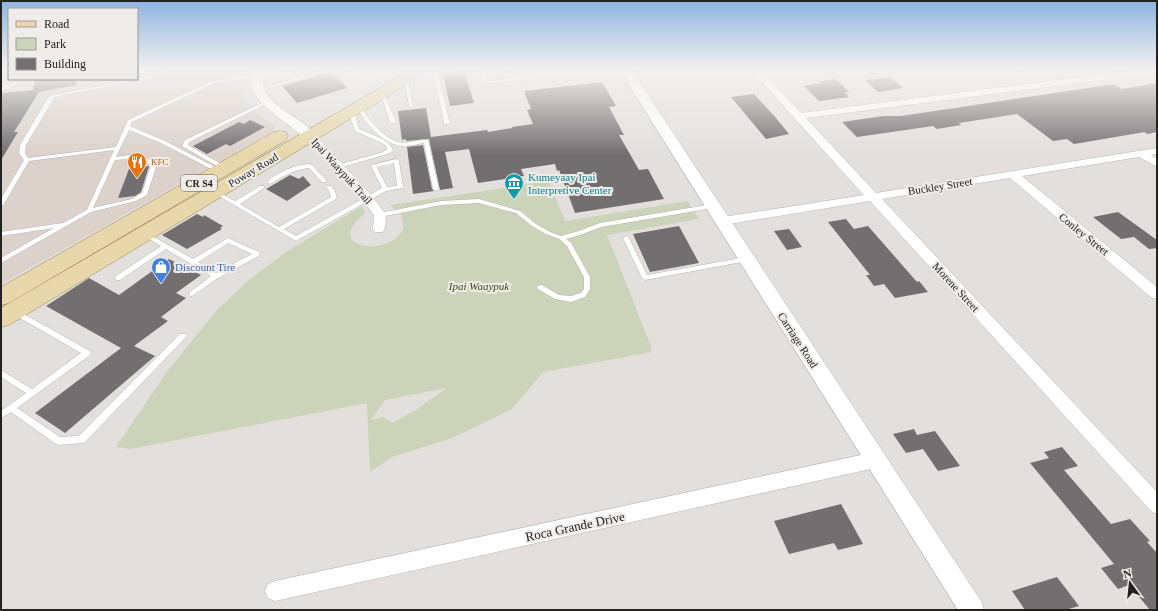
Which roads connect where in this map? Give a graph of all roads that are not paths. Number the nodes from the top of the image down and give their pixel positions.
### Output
1 (51, 98) edge
2 (181, 98) edge
3 (264, 98) edge
4 (360, 98) edge
5 (367, 98) edge
6 (383, 98) edge
7 (409, 98) edge
8 (437, 98) edge
9 (643, 98) edge
10 (782, 98) edge
11 (943, 98) edge
12 (268, 102) junction
13 (411, 106) dead end
14 (354, 109) junction
15 (799, 116) junction
16 (393, 122) dead end
17 (447, 123) dead end
18 (127, 127) junction
19 (305, 130) junction
20 (117, 148) junction
21 (1157, 151) edge
22 (1141, 154) junction
23 (113, 159) junction
24 (27, 160) junction
25 (1157, 164) edge
26 (339, 166) junction
27 (222, 170) junction
28 (1012, 174) junction
29 (324, 181) dead end
30 (270, 182) dead end
31 (262, 187) dead end
32 (329, 187) dead end
33 (386, 189) junction
34 (436, 189) dead end
35 (215, 192) junction
36 (872, 197) junction
37 (368, 199) junction
38 (237, 203) junction
39 (1, 204) edge
40 (713, 206) junction
41 (89, 211) junction
42 (380, 214) junction
43 (723, 222) junction
44 (68, 224) junction
45 (280, 229) junction
46 (378, 229) dead end
47 (1, 234) edge
48 (145, 234) junction
49 (562, 238) junction
50 (626, 238) dead end
51 (166, 246) junction
52 (747, 259) junction
53 (1, 261) edge
54 (194, 262) junction
55 (216, 276) junction
56 (118, 278) dead end
57 (540, 287) dead end
58 (192, 294) dead end
59 (1157, 294) edge
60 (6, 302) edge
61 (183, 336) dead end
62 (1, 373) edge
63 (32, 393) junction
64 (11, 408) junction
65 (1, 415) edge
66 (875, 460) junction
67 (1157, 505) edge
68 (275, 591) dead end
69 (972, 610) edge

1 - 24 lane
2 - 18 lane
3 - 12 street
4 - 19 main road, Poway Road / CR S4
5 - 14 main road, Poway Road / CR S4
6 - 16 lane
7 - 13 lane
8 - 17 lane
9 - 40 street, Carriage Road
10 - 15 street, Morene Street
11 - 15 street
12 - 19 street
12 - 27 lane
14 - 19 main road, Poway Road / CR S4
14 - 26 lane
14 - 34 lane
15 - 36 street, Morene Street
18 - 20 lane
18 - 27 lane
19 - 26 street, Ipai Waaypuk Trail
19 - 27 main road, Poway Road / CR S4
19 - 35 main road, Poway Road / CR S4
20 - 23 lane
20 - 24 lane
21 - 22 street, Buckley Street
22 - 25 street
22 - 28 street, Buckley Street
23 - 41 lane
23 - 41 lane
24 - 39 lane
26 - 37 street, Ipai Waaypuk Trail
27 - 60 main road, Poway Road / CR S4
28 - 36 street, Buckley Street
28 - 59 street, Conley Street
29 - 30 lane
31 - 38 lane
32 - 45 lane
33 - 33 lane
33 - 37 lane
35 - 38 lane
35 - 48 main road, Poway Road / CR S4
36 - 43 street, Buckley Street
36 - 67 street, Morene Street
37 - 42 street, Ipai Waaypuk Trail
37 - 45 lane
38 - 45 lane
40 - 43 street, Carriage Road
40 - 49 lane
41 - 44 lane
42 - 46 street, Ipai Waaypuk Trail
42 - 49 lane
43 - 52 street, Carriage Road
44 - 47 lane
44 - 53 lane
48 - 51 lane
48 - 60 main road, Poway Road / CR S4
49 - 57 lane
50 - 52 lane
51 - 54 lane
51 - 56 lane
52 - 66 street, Carriage Road
54 - 55 lane
54 - 55 lane
55 - 58 lane
60 - 63 lane
61 - 64 lane
62 - 63 lane
63 - 64 lane
64 - 65 lane
66 - 68 street, Roca Grande Drive
66 - 69 street, Carriage Road

